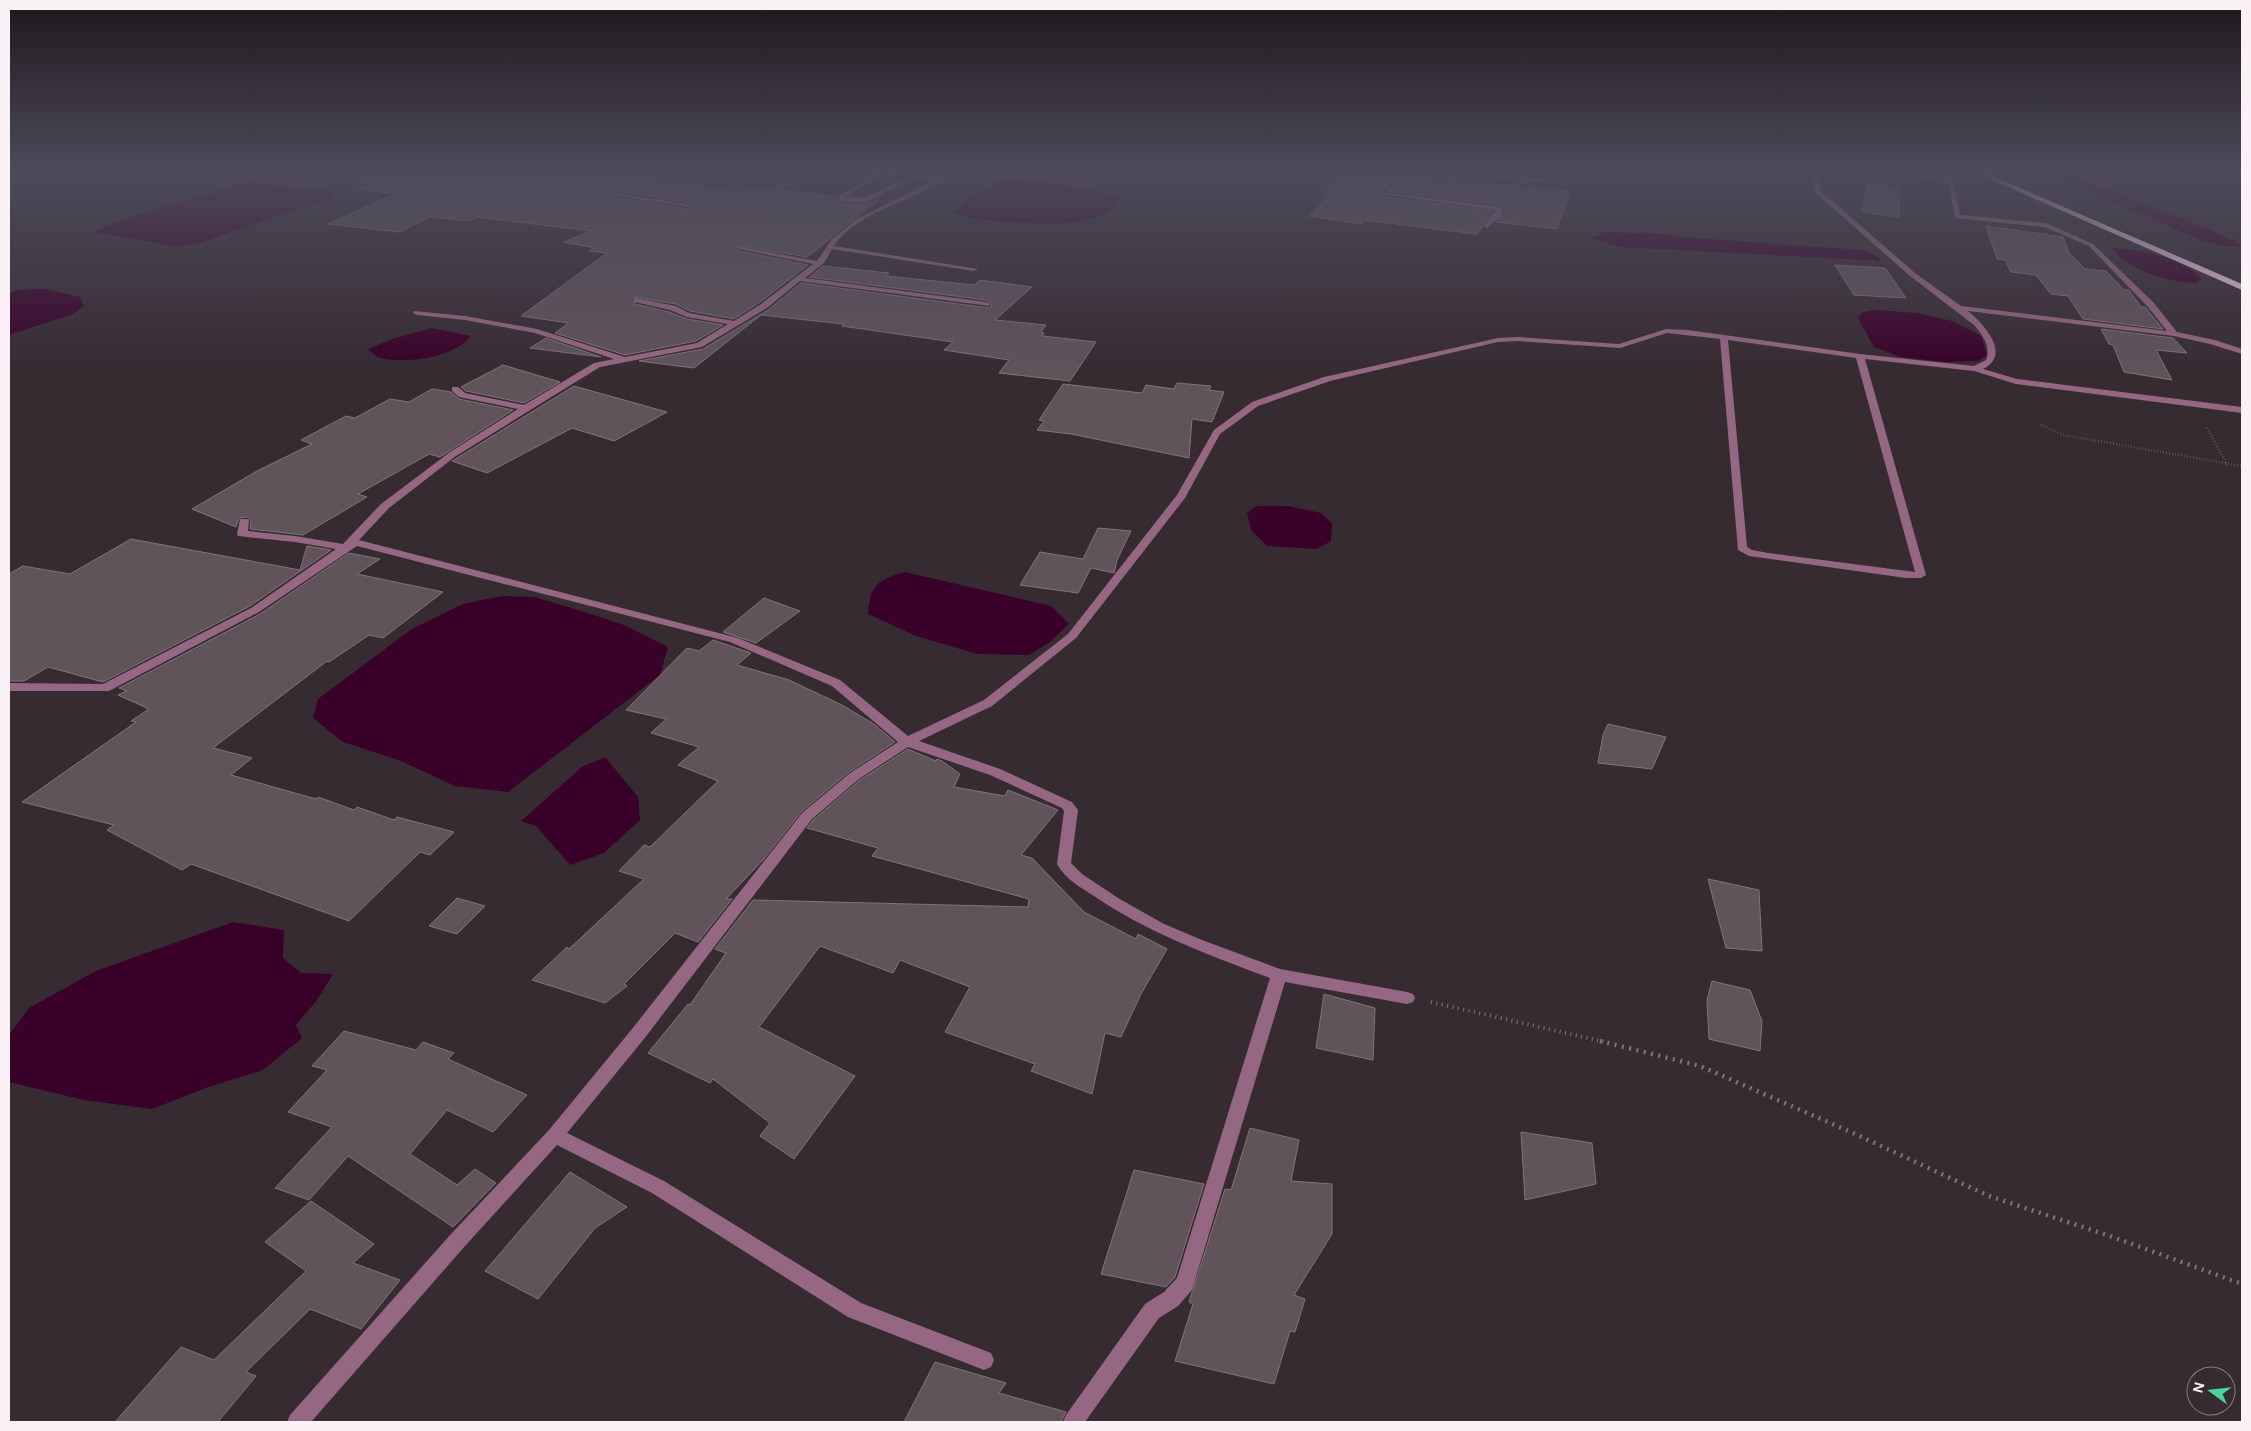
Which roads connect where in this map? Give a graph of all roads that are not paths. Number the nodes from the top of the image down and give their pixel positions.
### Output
1 (835, 239) edge
2 (1871, 239) edge
3 (2077, 239) edge
4 (2130, 239) edge
5 (739, 247) dead end
6 (830, 247) junction
7 (819, 263) junction
8 (974, 269) dead end
9 (799, 279) junction
10 (2242, 288) edge
11 (638, 300) dead end
12 (986, 304) dead end
13 (1959, 308) junction
14 (417, 313) dead end
15 (735, 323) junction
16 (2174, 334) junction
17 (1724, 336) junction
18 (2242, 352) edge
19 (1860, 356) junction
20 (624, 359) junction
21 (1975, 369) junction
22 (455, 388) dead end
23 (526, 408) junction
24 (2242, 410) edge
25 (244, 521) dead end
26 (345, 548) junction
27 (9, 687) edge
28 (907, 742) junction
29 (1279, 975) junction
30 (1407, 998) road end
31 (555, 1135) junction
32 (984, 1360) dead end
33 (297, 1422) edge
34 (1073, 1422) edge

1 - 6 street
2 - 13 street
3 - 16 street
4 - 10 highway
5 - 7 street
6 - 7 street
6 - 8 street
7 - 9 street
9 - 12 street
9 - 15 street
11 - 15 street
13 - 16 street
13 - 21 street
14 - 20 street
15 - 20 street
16 - 18 street
17 - 19 street
17 - 19 street
17 - 28 street
19 - 21 street
20 - 23 street
21 - 24 street
22 - 23 street
23 - 26 street
25 - 26 street
26 - 27 street
26 - 28 street
28 - 29 street
28 - 31 street
29 - 30 street
29 - 34 street
31 - 32 street
31 - 33 street

